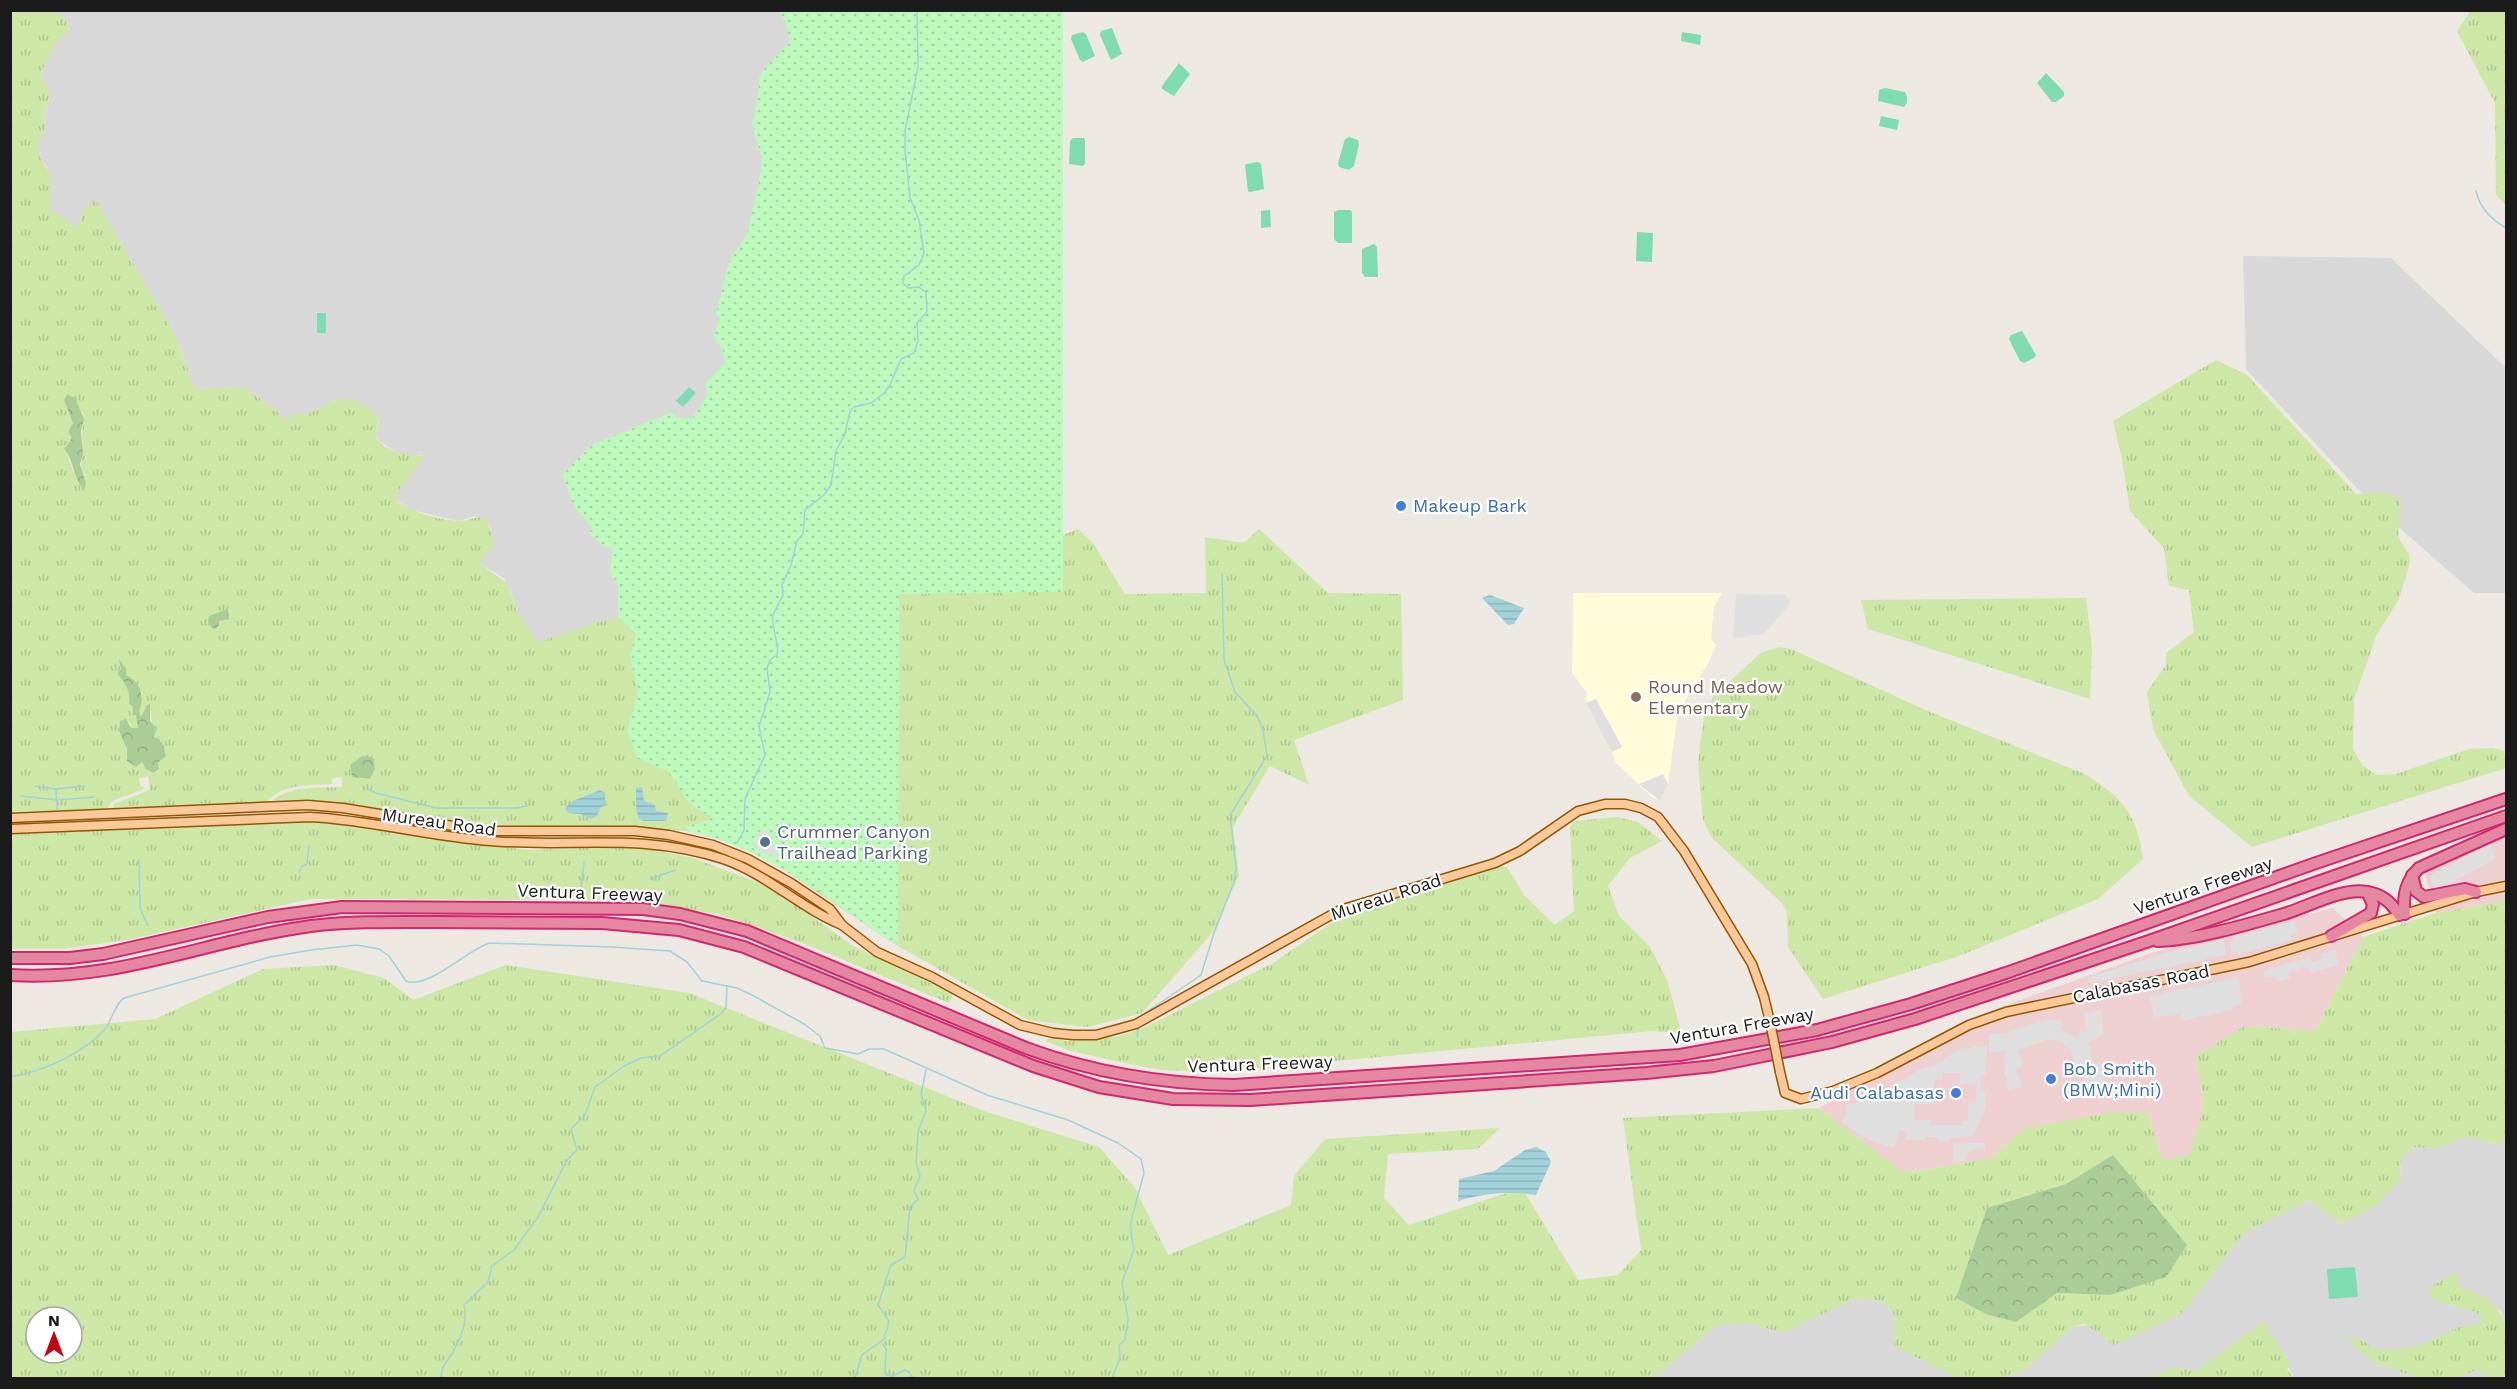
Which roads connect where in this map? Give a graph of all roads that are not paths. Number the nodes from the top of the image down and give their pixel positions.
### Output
1 (2506, 791) edge
2 (2506, 799) edge
3 (2489, 806) junction
4 (2506, 816) edge
5 (10, 818) edge
6 (10, 829) edge
7 (2506, 829) edge
8 (2412, 875) junction
9 (2506, 886) edge
10 (2367, 892) junction
11 (2476, 892) junction
12 (2402, 915) junction
13 (842, 926) junction
14 (2331, 936) junction
15 (2149, 941) junction
16 (10, 958) edge
17 (10, 975) edge
18 (1785, 1094) joint

1 - 3 highway
2 - 3 highway, Ventura Freeway
3 - 16 highway, Ventura Freeway
4 - 15 highway, Ventura Freeway
5 - 13 main road, Mureau Road
6 - 13 main road, Mureau Road
7 - 8 highway
8 - 11 highway
8 - 12 highway
9 - 11 main road, Calabasas Road
10 - 12 highway
10 - 14 highway
10 - 15 highway
11 - 12 main road, Calabasas Road
12 - 14 main road, Calabasas Road
13 - 18 main road, Mureau Road, bridge
14 - 18 main road, Calabasas Road
15 - 17 highway, Ventura Freeway

